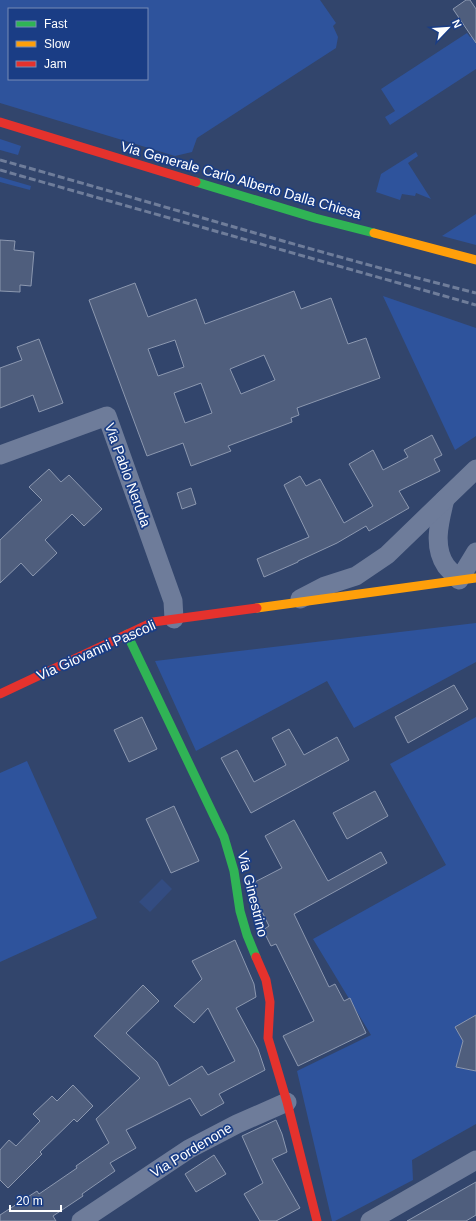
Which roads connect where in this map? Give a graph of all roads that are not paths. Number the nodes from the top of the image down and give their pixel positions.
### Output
1 (0, 122) edge
2 (476, 260) edge
3 (0, 455) edge
4 (476, 469) edge
5 (445, 499) junction
6 (476, 552) edge
7 (468, 579) edge
8 (291, 604) junction
9 (174, 619) junction
10 (127, 634) junction
11 (0, 694) edge
12 (287, 1102) junction
13 (476, 1160) edge
14 (81, 1221) edge
15 (317, 1221) edge
16 (370, 1221) edge

1 - 2 street, Via Generale Carlo Alberto Dalla Chiesa
3 - 9 street, Via Pablo Neruda
4 - 5 street, Via Giovanni Pascoli
5 - 7 street
5 - 8 street, Via Giovanni Pascoli
6 - 7 street
7 - 8 street, Via Giovanni Pascoli
8 - 9 street, Via Giovanni Pascoli
9 - 10 street, Via Giovanni Pascoli
10 - 11 street, Via Giovanni Pascoli
10 - 12 street, Via Ginestrino
12 - 14 street, Via Pordenone
12 - 15 street, Via Ginestrino
13 - 16 street

